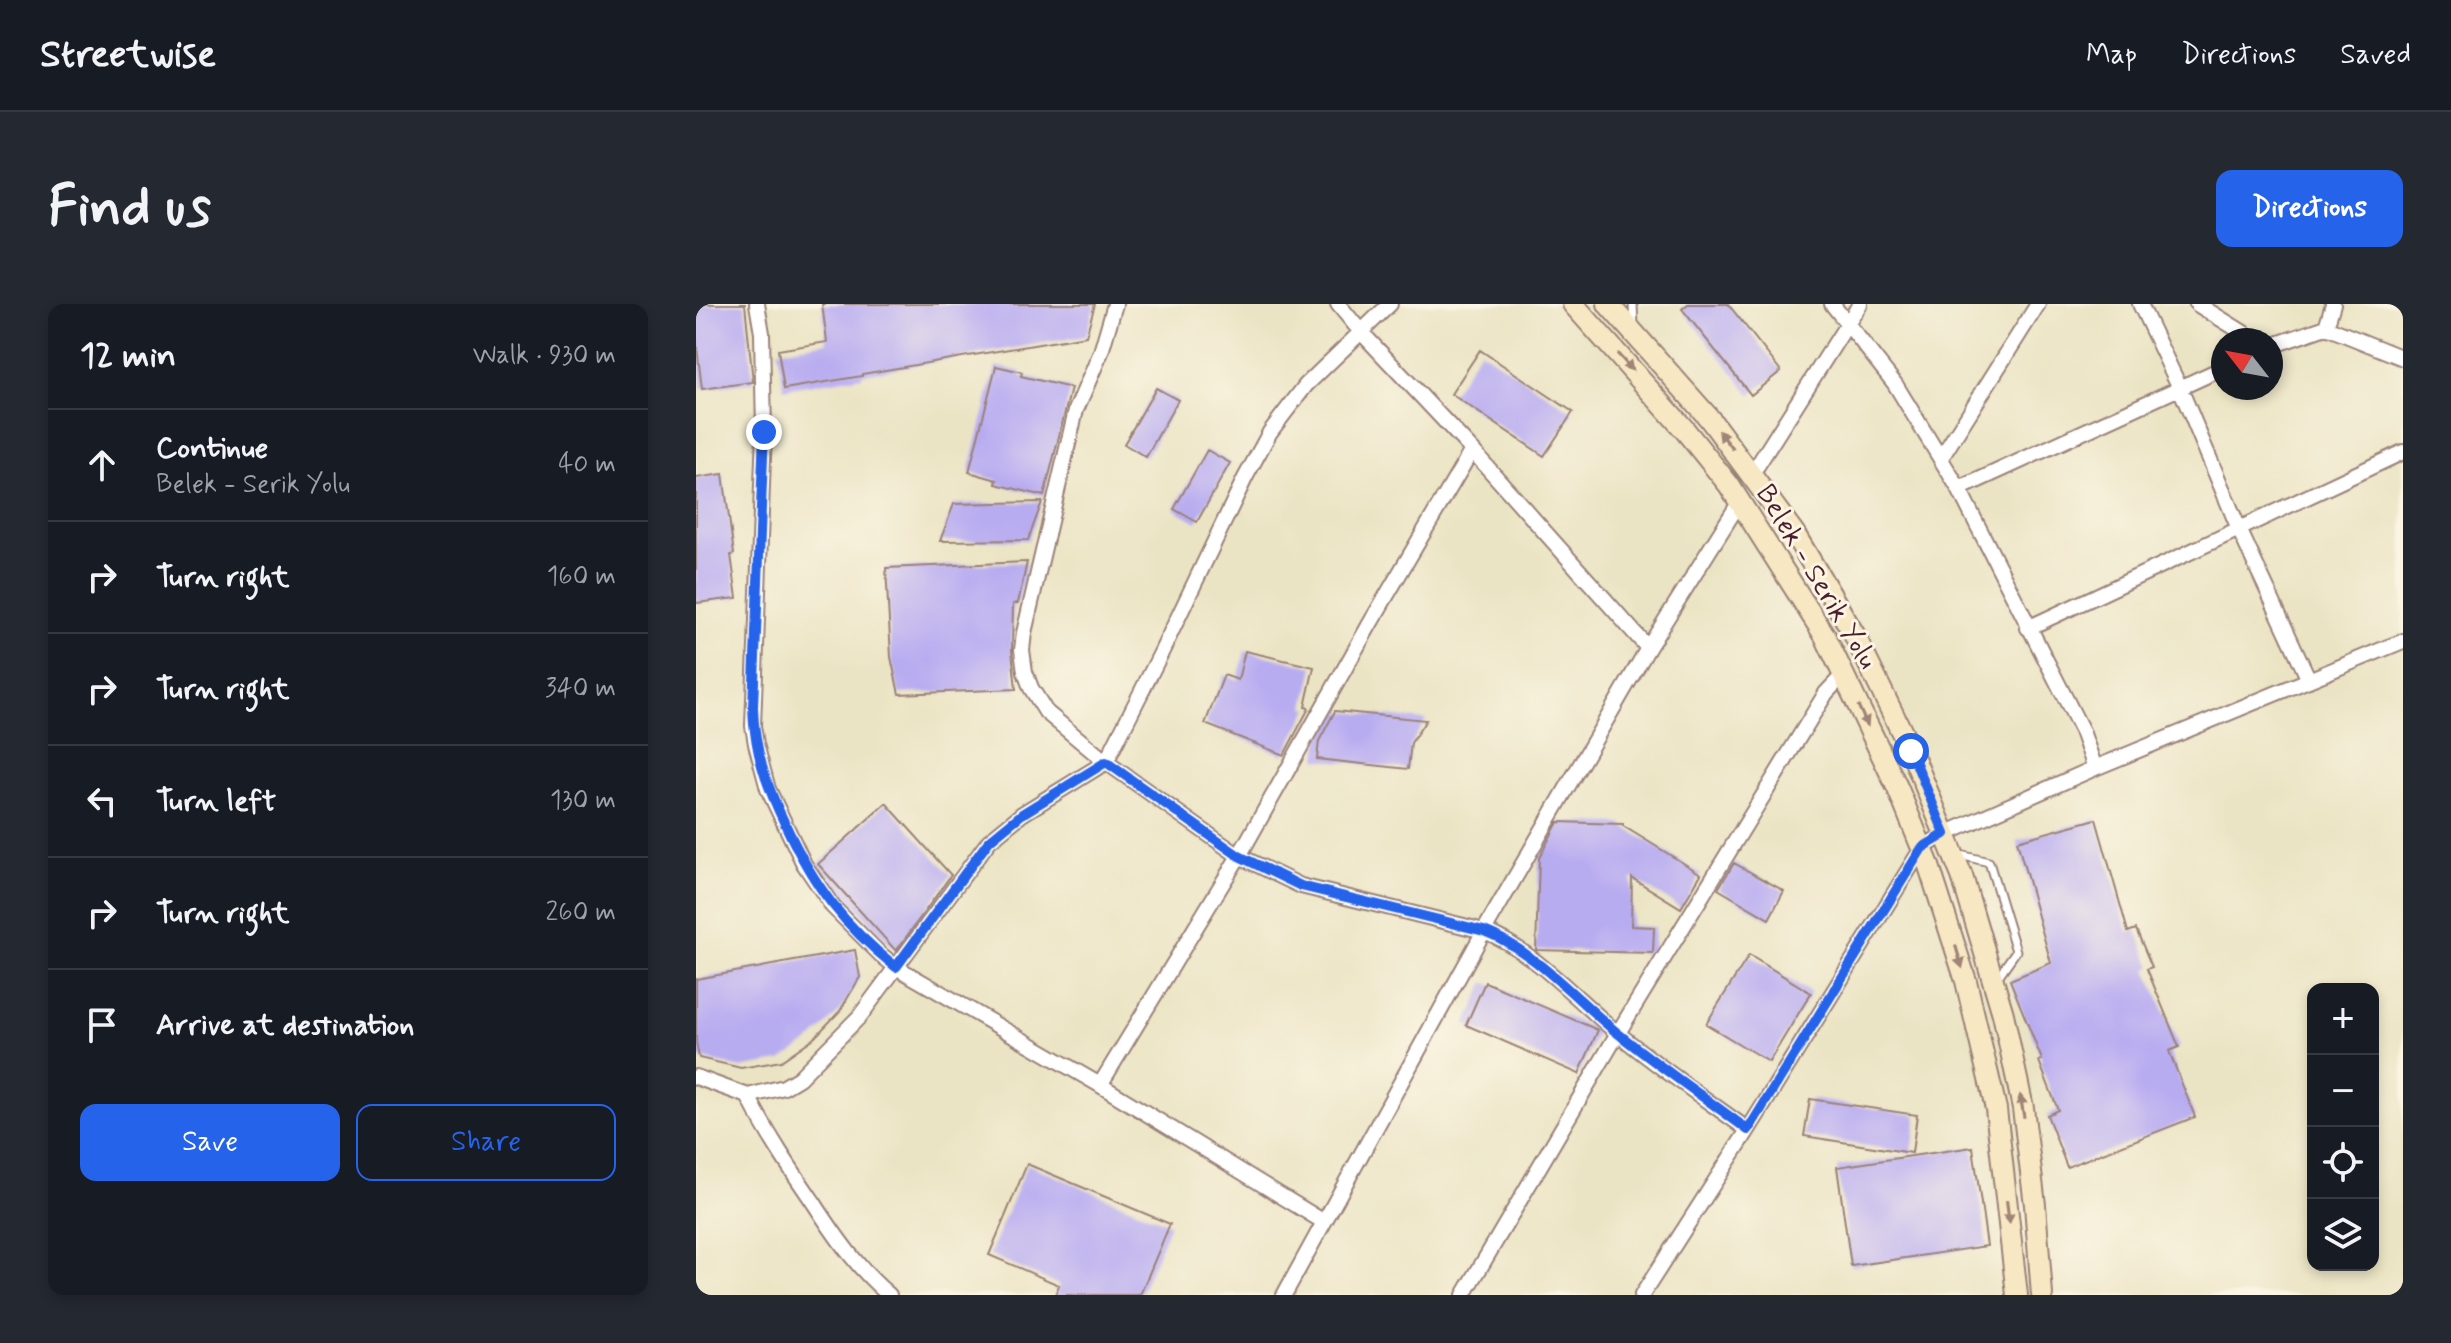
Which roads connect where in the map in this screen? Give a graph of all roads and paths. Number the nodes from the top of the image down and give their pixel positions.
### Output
1 (757, 304) edge
2 (1115, 304) edge
3 (1338, 304) edge
4 (1390, 304) edge
5 (1573, 304) edge
6 (1608, 304) edge
7 (1633, 304) edge
8 (1832, 304) edge
9 (1860, 304) edge
10 (2038, 304) edge
11 (2140, 304) edge
12 (2197, 304) edge
13 (2333, 304) edge
14 (1847, 325) junction
15 (2326, 327) junction
16 (2236, 328) edge
17 (1361, 332) junction
18 (1634, 333) junction
19 (2283, 342) edge
20 (2403, 358) edge
21 (2211, 374) edge
22 (2180, 388) junction
23 (1472, 450) junction
24 (2403, 452) edge
25 (1941, 458) junction
26 (1752, 474) junction
27 (1959, 489) junction
28 (1739, 503) junction
29 (2239, 529) junction
30 (2028, 628) junction
31 (2403, 641) edge
32 (1648, 648) junction
33 (1843, 675) junction
34 (2309, 680) junction
35 (1106, 762) junction
36 (2095, 768) junction
37 (1948, 843) junction
38 (1922, 848) junction
39 (1239, 856) junction
40 (1484, 931) junction
41 (896, 967) junction
42 (1994, 983) junction
43 (1618, 1033) junction
44 (696, 1077) edge
45 (1100, 1085) junction
46 (748, 1096) junction
47 (1748, 1130) junction
48 (1324, 1222) junction
49 (889, 1295) edge
50 (1284, 1295) edge
51 (1464, 1295) edge
52 (1642, 1295) edge
53 (2017, 1295) edge
54 (2042, 1295) edge

1 - 41 street
2 - 35 street
3 - 17 street
4 - 17 street
5 -> 28 main road, Belek - Serik Yolu
6 - 18 main road, Belek - Serik Yolu
7 - 18 lane
8 - 14 street
9 - 14 street
10 - 25 street
11 - 22 street
12 - 16 street
13 - 15 street
14 - 25 street
14 - 26 street
15 - 19 street
15 - 20 street
17 - 23 street
17 - 35 street
26 -> 18 main road, Belek - Serik Yolu
21 - 22 street
22 - 27 street
22 - 29 street
23 - 32 street
23 - 39 street
24 - 29 street
25 - 27 street
26 - 37 main road, Belek - Serik Yolu
27 - 30 street
28 - 32 street
28 - 33 main road, Belek - Serik Yolu
29 - 30 street
29 - 34 street
30 - 36 street
31 - 34 street
32 - 40 street
33 -> 38 main road, Belek - Serik Yolu
33 - 43 street
34 - 36 street
35 - 39 street
35 - 41 street
36 - 37 street
37 - 38 street
37 - 42 main road, Belek - Serik Yolu
37 - 42 lane
38 - 47 street
38 -> 53 main road, Belek - Serik Yolu
39 - 40 street
39 - 45 street
40 - 43 street
40 - 48 street
41 - 45 street
41 - 46 street
54 -> 42 main road, Belek - Serik Yolu
43 - 47 street
43 - 51 street
44 - 46 street
45 - 48 street
46 - 49 street
47 - 52 street
48 - 50 street

